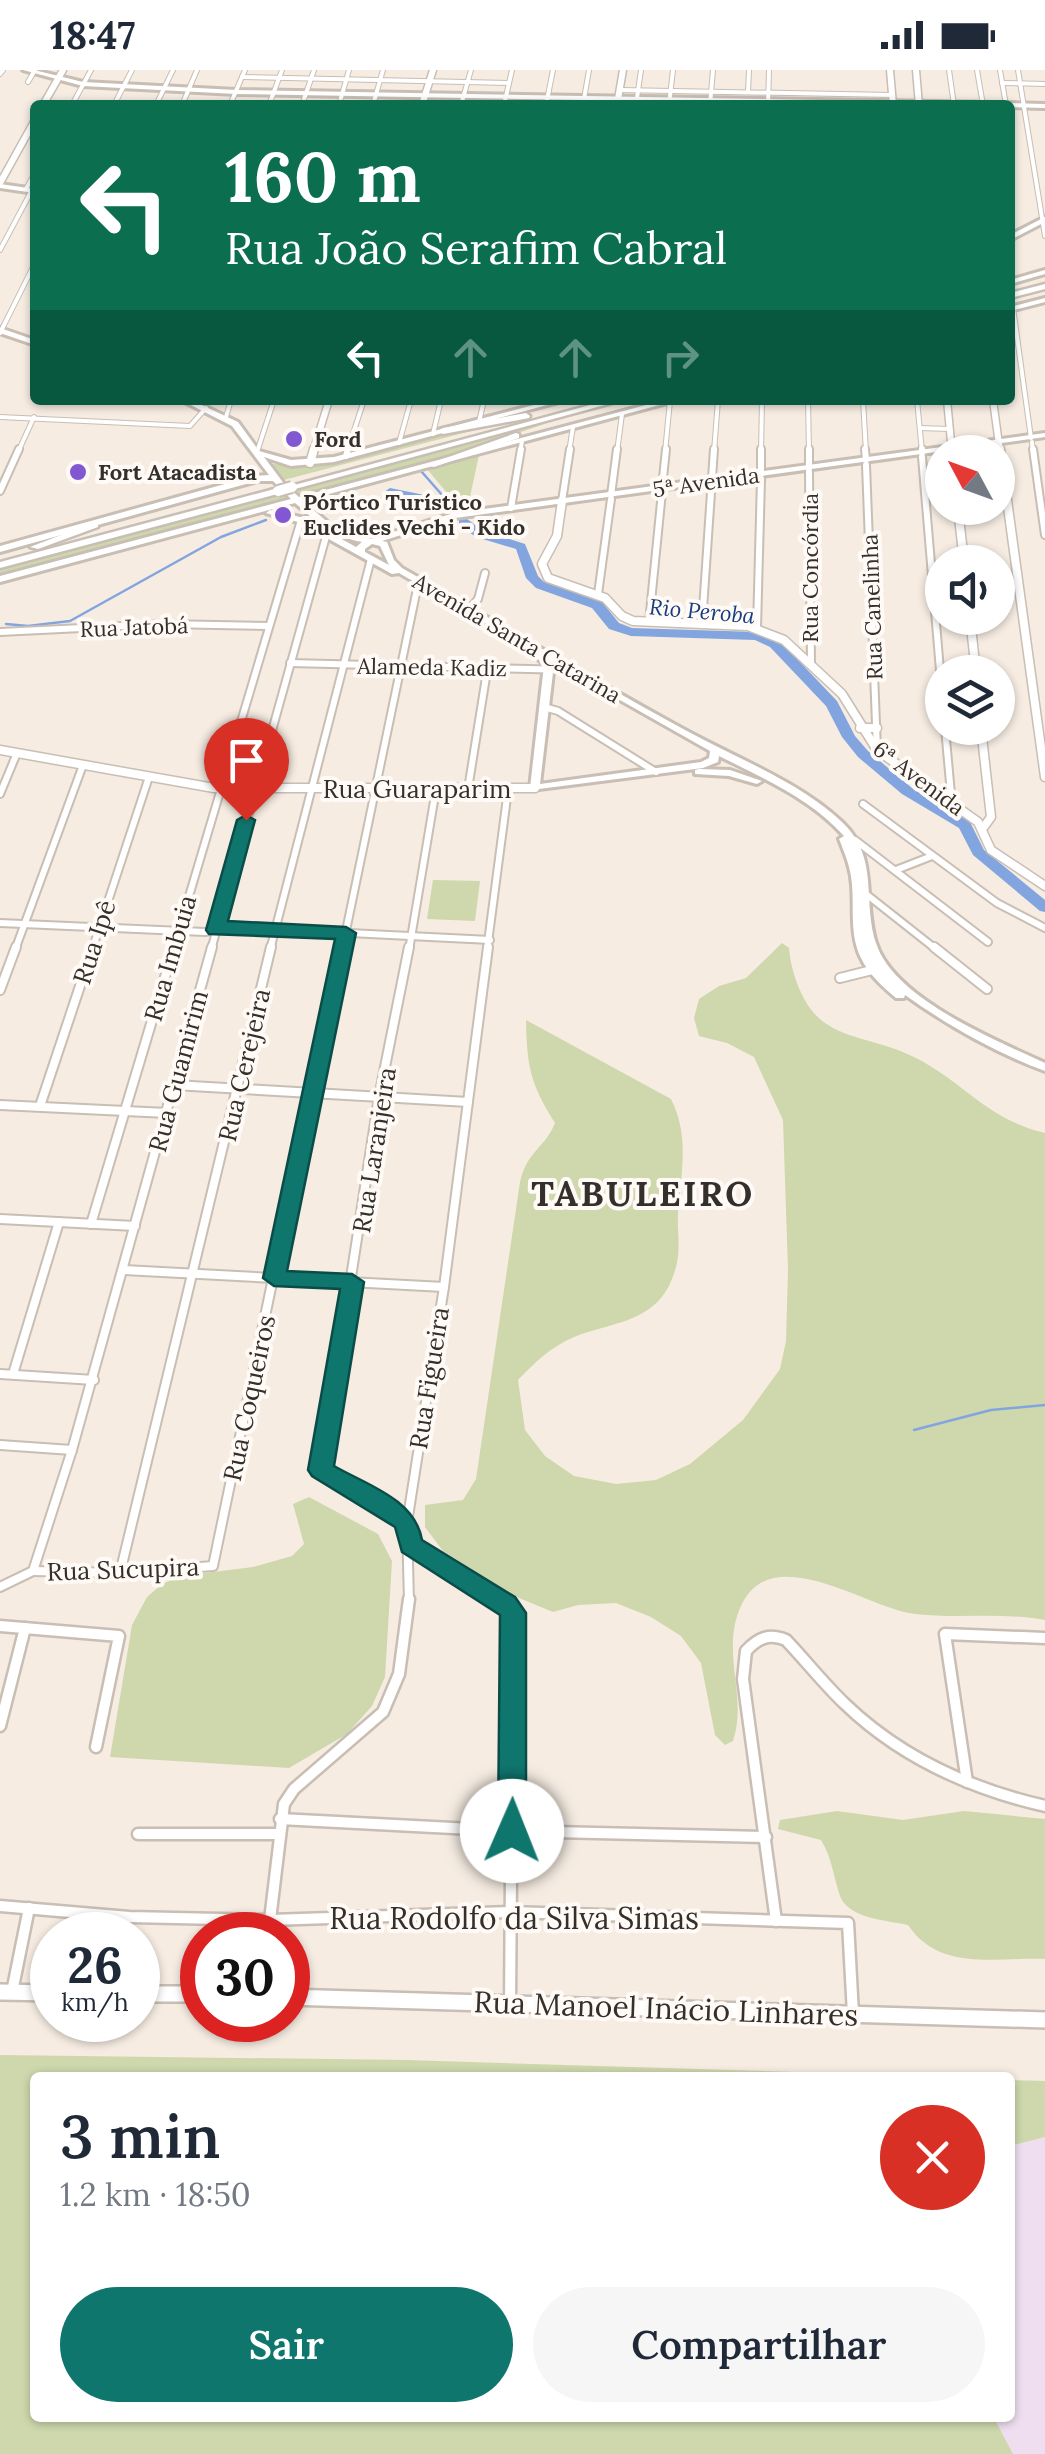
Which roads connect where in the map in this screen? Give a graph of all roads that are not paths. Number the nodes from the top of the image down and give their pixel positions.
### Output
1 (63, 70) edge
2 (91, 70) edge
3 (132, 70) edge
4 (173, 70) edge
5 (197, 70) edge
6 (245, 70) edge
7 (282, 70) edge
8 (314, 70) edge
9 (349, 70) edge
10 (383, 70) edge
11 (434, 70) edge
12 (471, 70) edge
13 (512, 70) edge
14 (553, 70) edge
15 (590, 70) edge
16 (623, 70) edge
17 (640, 70) edge
18 (673, 70) edge
19 (713, 70) edge
20 (748, 70) edge
21 (769, 70) edge
22 (890, 70) edge
23 (916, 70) edge
24 (950, 70) edge
25 (978, 70) edge
26 (1000, 70) edge
27 (1018, 70) edge
28 (31, 71) edge
29 (242, 78) junction
30 (279, 78) junction
31 (58, 79) junction
32 (311, 79) junction
33 (346, 80) junction
34 (380, 80) junction
35 (28, 82) dead end
36 (430, 82) junction
37 (468, 82) junction
38 (1002, 82) junction
39 (509, 83) junction
40 (1020, 83) junction
41 (83, 84) junction
42 (1045, 84) edge
43 (124, 86) junction
44 (164, 88) junction
45 (188, 90) junction
46 (236, 92) junction
47 (748, 92) junction
48 (274, 93) junction
49 (306, 94) junction
50 (342, 94) junction
51 (376, 95) junction
52 (425, 96) junction
53 (619, 98) edge
54 (637, 98) edge
55 (670, 98) edge
56 (711, 99) edge
57 (46, 100) edge
58 (75, 100) edge
59 (117, 100) edge
60 (158, 100) edge
61 (184, 100) edge
62 (232, 100) edge
63 (271, 100) edge
64 (304, 100) edge
65 (340, 100) edge
66 (374, 100) edge
67 (424, 100) edge
68 (455, 100) edge
69 (462, 100) edge
70 (505, 100) edge
71 (546, 100) edge
72 (584, 100) edge
73 (768, 100) edge
74 (804, 100) edge
75 (893, 100) edge
76 (918, 100) edge
77 (953, 100) edge
78 (982, 100) edge
79 (1007, 100) edge
80 (1015, 105) edge
81 (1024, 106) junction
82 (1045, 106) edge
83 (30, 129) edge
84 (0, 184) edge
85 (30, 190) edge
86 (30, 192) edge
87 (1044, 219) edge
88 (1015, 235) edge
89 (1045, 236) edge
90 (0, 250) edge
91 (1045, 272) edge
92 (30, 273) edge
93 (1015, 279) edge
94 (1045, 284) edge
95 (1015, 293) edge
96 (1045, 300) edge
97 (1015, 308) edge
98 (1015, 330) edge
99 (0, 331) edge
100 (30, 342) edge
101 (198, 405) edge
102 (230, 405) edge
103 (272, 405) edge
104 (327, 405) edge
105 (362, 405) edge
106 (409, 405) edge
107 (441, 405) edge
108 (483, 405) edge
109 (527, 405) edge
110 (586, 405) edge
111 (589, 405) edge
112 (592, 405) edge
113 (654, 405) edge
114 (671, 405) edge
115 (718, 405) edge
116 (762, 405) edge
117 (808, 405) edge
118 (863, 405) edge
119 (918, 405) edge
120 (948, 405) edge
121 (994, 405) edge
122 (206, 408) junction
123 (622, 414) junction
124 (0, 417) edge
125 (34, 417) junction
126 (226, 417) junction
127 (479, 422) junction
128 (572, 427) junction
129 (920, 428) junction
130 (950, 429) junction
131 (438, 432) junction
132 (950, 435) edge
133 (998, 435) edge
134 (1045, 437) edge
135 (1031, 440) junction
136 (522, 441) junction
137 (399, 442) junction
138 (1015, 442) edge
139 (257, 452) junction
140 (922, 455) junction
141 (925, 455) edge
142 (346, 456) junction
143 (310, 463) junction
144 (866, 463) junction
145 (431, 465) junction
146 (809, 470) junction
147 (761, 477) junction
148 (712, 483) junction
149 (281, 486) junction
150 (0, 490) edge
151 (662, 490) junction
152 (322, 494) junction
153 (611, 497) junction
154 (296, 502) junction
155 (562, 503) junction
156 (511, 508) junction
157 (253, 513) junction
158 (317, 519) junction
159 (301, 520) junction
160 (95, 525) junction
161 (1010, 525) edge
162 (328, 533) junction
163 (1045, 535) edge
164 (370, 542) junction
165 (0, 549) edge
166 (388, 554) junction
167 (366, 556) junction
168 (0, 562) edge
169 (485, 573) dead end
170 (0, 579) edge
171 (418, 584) junction
172 (598, 594) junction
173 (470, 610) junction
174 (649, 622) junction
175 (702, 624) junction
176 (269, 626) junction
177 (758, 628) junction
178 (0, 632) edge
179 (939, 655) edge
180 (290, 663) junction
181 (810, 663) junction
182 (343, 666) junction
183 (400, 668) junction
184 (548, 668) junction
185 (487, 670) junction
186 (573, 670) junction
187 (544, 707) junction
188 (860, 728) junction
189 (876, 728) junction
190 (947, 745) edge
191 (983, 745) edge
192 (0, 750) edge
193 (878, 750) junction
194 (16, 753) junction
195 (714, 756) junction
196 (83, 765) junction
197 (656, 772) junction
198 (148, 777) junction
199 (1045, 777) edge
200 (221, 788) junction
201 (313, 788) junction
202 (376, 788) junction
203 (535, 788) junction
204 (255, 789) junction
205 (468, 789) junction
206 (436, 790) junction
207 (508, 790) junction
208 (0, 794) edge
209 (863, 804) dead end
210 (952, 805) junction
211 (982, 828) junction
212 (855, 840) junction
213 (932, 856) junction
214 (896, 870) junction
215 (1045, 886) edge
216 (866, 894) junction
217 (0, 923) edge
218 (24, 924) junction
219 (99, 928) junction
220 (1045, 928) edge
221 (216, 930) junction
222 (178, 931) junction
223 (275, 931) junction
224 (346, 933) junction
225 (410, 937) junction
226 (490, 940) junction
227 (988, 942) dead end
228 (872, 970) junction
229 (840, 978) dead end
230 (987, 988) dead end
231 (0, 990) edge
232 (1045, 1068) edge
233 (1045, 1075) edge
234 (174, 1085) junction
235 (239, 1088) junction
236 (313, 1092) junction
237 (379, 1097) junction
238 (468, 1102) junction
239 (0, 1105) edge
240 (40, 1106) junction
241 (125, 1111) junction
242 (167, 1113) junction
243 (0, 1219) edge
244 (59, 1222) junction
245 (91, 1224) junction
246 (135, 1226) junction
247 (124, 1270) junction
248 (194, 1274) junction
249 (274, 1278) junction
250 (352, 1282) junction
251 (444, 1288) junction
252 (0, 1374) edge
253 (13, 1374) junction
254 (94, 1380) junction
255 (0, 1445) edge
256 (72, 1450) junction
257 (406, 1523) junction
258 (410, 1545) junction
259 (213, 1566) joint
260 (33, 1571) junction
261 (120, 1572) junction
262 (0, 1587) edge
263 (0, 1626) edge
264 (24, 1628) junction
265 (1045, 1638) edge
266 (0, 1726) edge
267 (96, 1748) dead end
268 (967, 1782) junction
269 (1045, 1806) edge
270 (280, 1818) junction
271 (512, 1831) junction
272 (138, 1834) dead end
273 (279, 1834) junction
274 (766, 1837) junction
275 (0, 1906) edge
276 (29, 1908) junction
277 (271, 1912) edge
278 (512, 1912) junction
279 (180, 1917) edge
280 (310, 1919) edge
281 (776, 1921) junction
282 (6, 1992) edge
283 (310, 1998) edge
284 (510, 2006) junction
285 (853, 2014) junction
286 (1045, 2020) edge

1 - 31 main road
2 - 41 street
3 - 43 street
4 - 44 street
5 - 45 street
6 - 29 street
7 - 30 street
8 - 32 street
9 - 33 street
10 - 34 street
11 - 36 street
12 - 37 street
13 - 39 street
14 - 71 street
15 - 72 street
16 - 53 main road
17 - 54 street
18 - 55 street
19 - 56 street
20 - 47 street
21 - 73 street
22 - 75 main road
23 - 76 main road
24 - 77 street
25 - 78 street
26 - 38 street
27 - 40 street
28 - 31 main road
28 - 35 street
29 - 30 street
29 - 46 street
30 - 32 street
30 - 48 street
31 - 41 main road
31 - 57 main road
32 - 33 street
32 - 49 street
33 - 34 street
33 - 50 street
34 - 36 street
34 - 51 street
36 - 37 street
36 - 52 street
37 - 39 street
37 - 69 street
38 - 40 street
38 - 79 street
39 - 70 street
40 - 42 street
40 - 81 street
41 - 43 main road
41 - 58 street
43 - 44 main road
43 - 59 street
44 - 45 main road
44 - 60 street
45 - 46 main road
45 - 61 street
46 - 48 main road
46 - 62 street
47 - 56 street
47 - 73 street
48 - 49 main road
48 - 63 street
49 - 50 main road
49 - 64 street
50 - 51 main road
50 - 65 street
51 - 52 main road
51 - 66 street
52 - 67 street
52 - 68 main road
53 - 54 main road
54 - 55 main road
55 - 56 main road
73 - 74 main road
80 - 81 main road
81 - 82 main road
81 - 87 street
83 - 84 main road
84 - 85 main road
86 - 90 street
87 - 88 main road
87 - 89 street
91 - 93 main road
92 - 99 street
94 - 95 highway
96 - 97 main road
98 - 135 street
99 - 100 main road
101 - 122 main road
102 - 126 street
103 - 139 street
104 - 143 street
105 - 142 street
106 - 137 street
107 - 131 street
108 - 127 street
109 - 127 main road
110 - 131 highway
111 - 149 highway
112 - 145 highway
113 - 123 main road
114 - 151 street
115 - 148 street
116 - 147 street
117 - 146 street, Rua Concórdia
118 - 144 street, Rua Canelinha
119 - 129 street
120 - 130 street
121 - 133 street
122 - 125 street
122 - 126 main road
123 - 128 main road
123 - 153 street
124 - 125 street
125 - 150 street
126 - 139 main road, Avenida Santa Catarina
127 - 131 main road
128 - 136 main road
128 - 155 street
129 - 130 street
129 - 140 street
130 - 132 street
131 - 137 main road
134 - 135 main road, 5ª Avenida
135 - 138 main road, 5ª Avenida
135 - 163 street
136 - 145 main road
136 - 156 street
137 - 142 main road
139 - 143 main road
139 - 149 main road, Avenida Santa Catarina
140 - 141 main road, 5ª Avenida
140 - 144 main road, 5ª Avenida
140 - 179 street
142 - 143 main road
144 - 146 main road, 5ª Avenida
144 - 189 street, Rua Canelinha
145 - 152 main road
146 - 147 main road, 5ª Avenida
146 - 181 street, Rua Concórdia
147 - 148 main road, 5ª Avenida
147 - 177 street
148 - 151 main road, 5ª Avenida
148 - 175 street
149 - 154 main road, Avenida Santa Catarina
149 - 160 main road
149 - 168 highway
151 - 153 main road, 5ª Avenida
151 - 174 street
152 - 154 main road
152 - 158 main road
153 - 155 main road, 5ª Avenida
153 - 172 street
154 - 157 main road
154 - 158 main road, Avenida Santa Catarina
155 - 156 main road, 5ª Avenida
155 - 166 main road, 5ª Avenida
155 - 172 street, 6ª Avenida
156 - 164 main road, 5ª Avenida
157 - 159 main road, Avenida Santa Catarina
157 - 170 main road
158 - 164 main road, Avenida Santa Catarina
159 - 162 main road, Avenida Santa Catarina
159 - 176 street, Rua Imbuia
160 - 165 main road
160 - 168 highway
161 - 199 street
162 - 167 main road, Avenida Santa Catarina
162 - 180 street, Rua Guamirim
164 - 166 main road, Avenida Santa Catarina
164 - 167 main road
166 - 173 main road, Avenida Santa Catarina
167 - 171 main road, Avenida Santa Catarina
167 - 182 street, Rua Cerejeira
169 - 173 street
171 - 183 street, Rua Coqueiros
171 - 184 main road, Avenida Santa Catarina
172 - 174 street, 6ª Avenida
173 - 186 main road, Avenida Santa Catarina
174 - 175 street, 6ª Avenida
175 - 177 street, 6ª Avenida
176 - 178 street, Rua Jatobá
176 - 200 street, Rua Imbuia
177 - 181 street, 6ª Avenida
180 - 182 street, Alameda Kadiz
180 - 204 street, Rua Guamirim
181 - 188 street, 6ª Avenida
182 - 183 street, Alameda Kadiz
182 - 201 street, Rua Cerejeira
183 - 185 street, Alameda Kadiz
183 - 202 street, Rua Coqueiros
184 - 185 street, Alameda Kadiz
184 - 186 street, Alameda Kadiz
184 - 187 main road
185 - 205 street
186 - 195 main road, Avenida Santa Catarina
187 - 197 street
187 - 203 main road
188 - 189 street
188 - 193 street, 6ª Avenida
189 - 193 street, Rua Canelinha
190 - 210 street
191 - 211 street
192 - 194 street, Rua Guaraparim
193 - 210 street, 6ª Avenida
194 - 196 street, Rua Guaraparim
194 - 208 street
195 - 197 main road, Rua Guaraparim
195 - 212 main road, Avenida Santa Catarina
196 - 198 street, Rua Guaraparim
196 - 218 street
197 - 203 main road, Rua Guaraparim
197 - 228 main road, Rua Guaraparim
198 - 200 street, Rua Guaraparim
198 - 219 street, Rua Ipê
200 - 204 street, Rua Guaraparim
200 - 222 street, Rua Imbuia
201 - 202 street, Rua Guaraparim
201 - 204 street, Rua Guaraparim
201 - 223 street, Rua Cerejeira
202 - 206 street, Rua Guaraparim
202 - 224 street, Rua Coqueiros
203 - 207 street, Rua Guaraparim
204 - 221 street, Rua Guamirim
205 - 206 street, Rua Guaraparim
205 - 207 street, Rua Guaraparim
206 - 225 street, Rua Laranjeira
207 - 226 street, Rua Figueira
209 - 213 street
210 - 211 street, 6ª Avenida
211 - 215 street, 6ª Avenida
212 - 214 street
212 - 216 main road
213 - 214 street
213 - 220 street
214 - 227 street
216 - 230 street
216 - 232 main road
217 - 218 street
218 - 219 street
218 - 231 street
219 - 222 street
219 - 240 street, Rua Ipê
221 - 222 street
221 - 223 street
221 - 234 street, Rua Guamirim
222 - 241 street, Rua Imbuia
223 - 224 street
223 - 235 street, Rua Cerejeira
224 - 225 street
224 - 236 street, Rua Coqueiros
225 - 226 street
225 - 237 street, Rua Laranjeira
226 - 238 street, Rua Figueira
228 - 229 street
228 - 233 main road
234 - 235 street
234 - 242 street, Rua Guamirim
235 - 236 street
235 - 248 street, Rua Cerejeira
236 - 237 street
236 - 249 street, Rua Coqueiros
237 - 238 street
237 - 250 street, Rua Laranjeira
238 - 251 street, Rua Figueira
239 - 240 street
240 - 241 street
241 - 242 street
241 - 245 street, Rua Imbuia
242 - 246 street, Rua Guamirim
243 - 244 street
244 - 245 street
244 - 253 street
245 - 246 street
246 - 247 street, Rua Guamirim
247 - 248 street
247 - 254 street, Rua Guamirim
248 - 249 street
248 - 261 street, Rua Cerejeira
249 - 250 street
249 - 259 street, Rua Coqueiros
250 - 251 street
250 - 257 street, Rua Laranjeira
251 - 257 street, Rua Figueira
252 - 253 street
253 - 254 street
254 - 256 street, Rua Guamirim
255 - 256 street
256 - 260 street, Rua Guamirim
257 - 258 street, Rua Figueira
258 - 270 street, Rua Figueira
258 - 271 street
259 - 261 street, Rua Sucupira
260 - 261 street, Rua Sucupira
260 - 262 street
263 - 264 street
264 - 266 street
264 - 267 street
265 - 268 street
268 - 269 street
268 - 274 street
270 - 271 street
270 - 273 street
271 - 274 street
271 - 278 street
272 - 273 street
273 - 277 street
274 - 281 street
275 - 276 street, Rua Rodolfo da Silva Simas
276 - 279 street, Rua Rodolfo da Silva Simas
276 - 282 street
278 - 280 street, Rua Rodolfo da Silva Simas
278 - 281 street, Rua Rodolfo da Silva Simas
278 - 284 street
281 - 285 street, Rua Rodolfo da Silva Simas
283 - 284 main road, Rua Manoel Inácio Linhares
284 - 285 main road, Rua Manoel Inácio Linhares
285 - 286 main road, Rua Manoel Inácio Linhares

